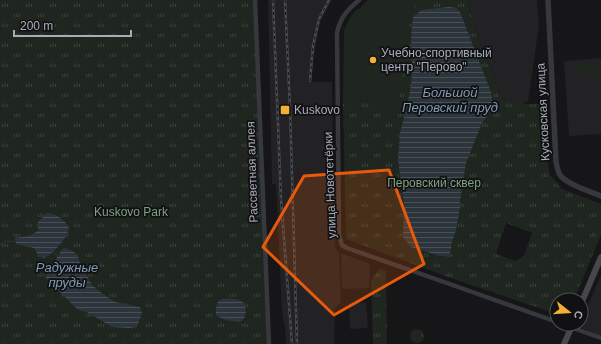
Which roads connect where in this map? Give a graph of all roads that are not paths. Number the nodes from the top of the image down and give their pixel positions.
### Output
1 (255, 0) edge
2 (359, 0) edge
3 (548, 0) edge
4 (601, 196) edge
5 (601, 257) edge
6 (586, 292) edge
7 (549, 319) edge
8 (569, 332) edge
9 (586, 332) edge
10 (601, 338) edge
11 (269, 344) edge
12 (564, 344) edge

1 - 11 street, Рассветная аллея
2 - 7 street, улица Новотетёрки
3 - 4 street, Кусковская улица
5 - 6 main road
8 - 12 main road
9 - 10 street

